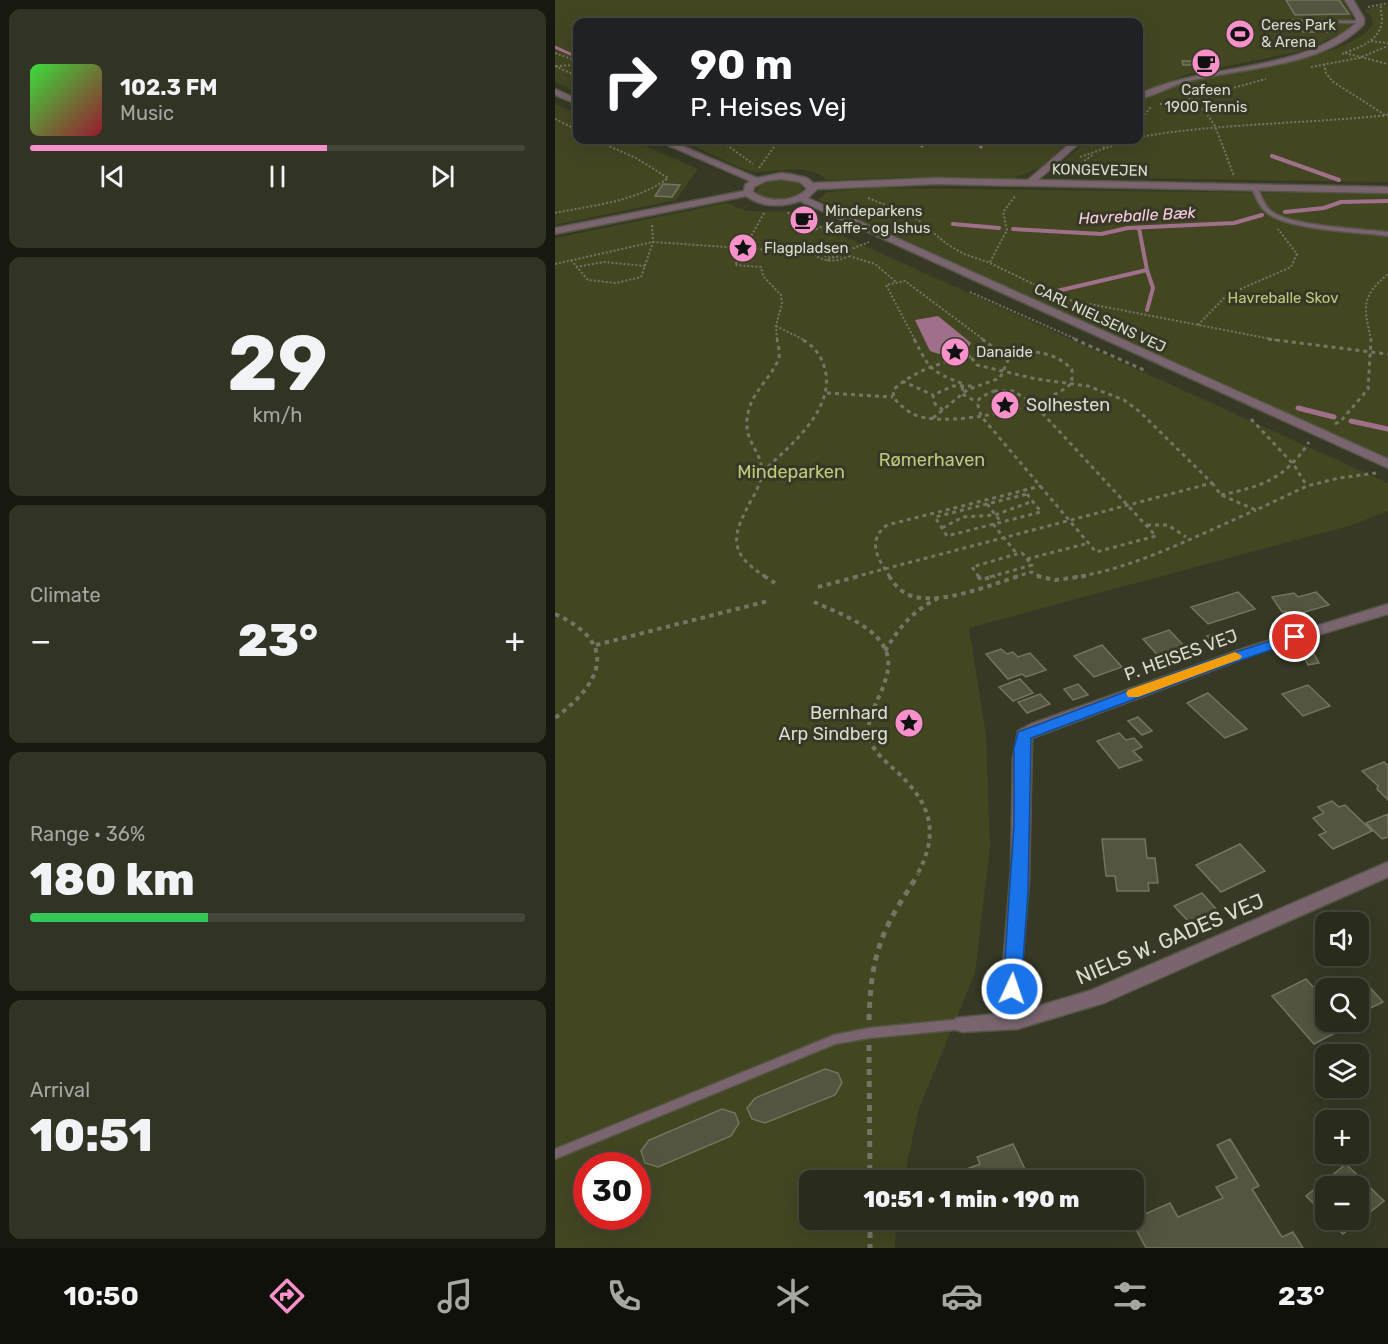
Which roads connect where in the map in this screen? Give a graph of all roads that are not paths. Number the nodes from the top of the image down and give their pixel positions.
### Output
1 (1350, 0) edge
2 (1292, 21) dead end
3 (1360, 22) junction
4 (555, 92) edge
5 (1143, 95) edge
6 (573, 100) edge
7 (670, 144) edge
8 (1074, 144) edge
9 (757, 181) junction
10 (1031, 183) junction
11 (811, 186) junction
12 (1255, 188) junction
13 (1388, 190) edge
14 (748, 193) junction
15 (801, 198) junction
16 (555, 231) edge
17 (1388, 234) edge
18 (1384, 469) edge
19 (1388, 609) edge
20 (1388, 869) edge
21 (1017, 1021) junction
22 (963, 1024) joint
23 (555, 1154) edge

1 - 3 street
2 - 3 lane
3 - 5 street
4 - 6 street
7 - 9 street
8 - 10 street
9 - 11 street
9 - 14 street
10 - 11 street, KONGEVEJEN
10 - 12 street, KONGEVEJEN
11 - 15 street
12 - 13 street, KONGEVEJEN
12 - 17 lane
14 - 15 street
14 - 16 street
15 - 18 street, CARL NIELSENS VEJ
19 - 21 street, P. HEISES VEJ
20 - 21 street, NIELS W. GADES VEJ
21 - 22 street, NIELS W. GADES VEJ
22 - 23 lane

